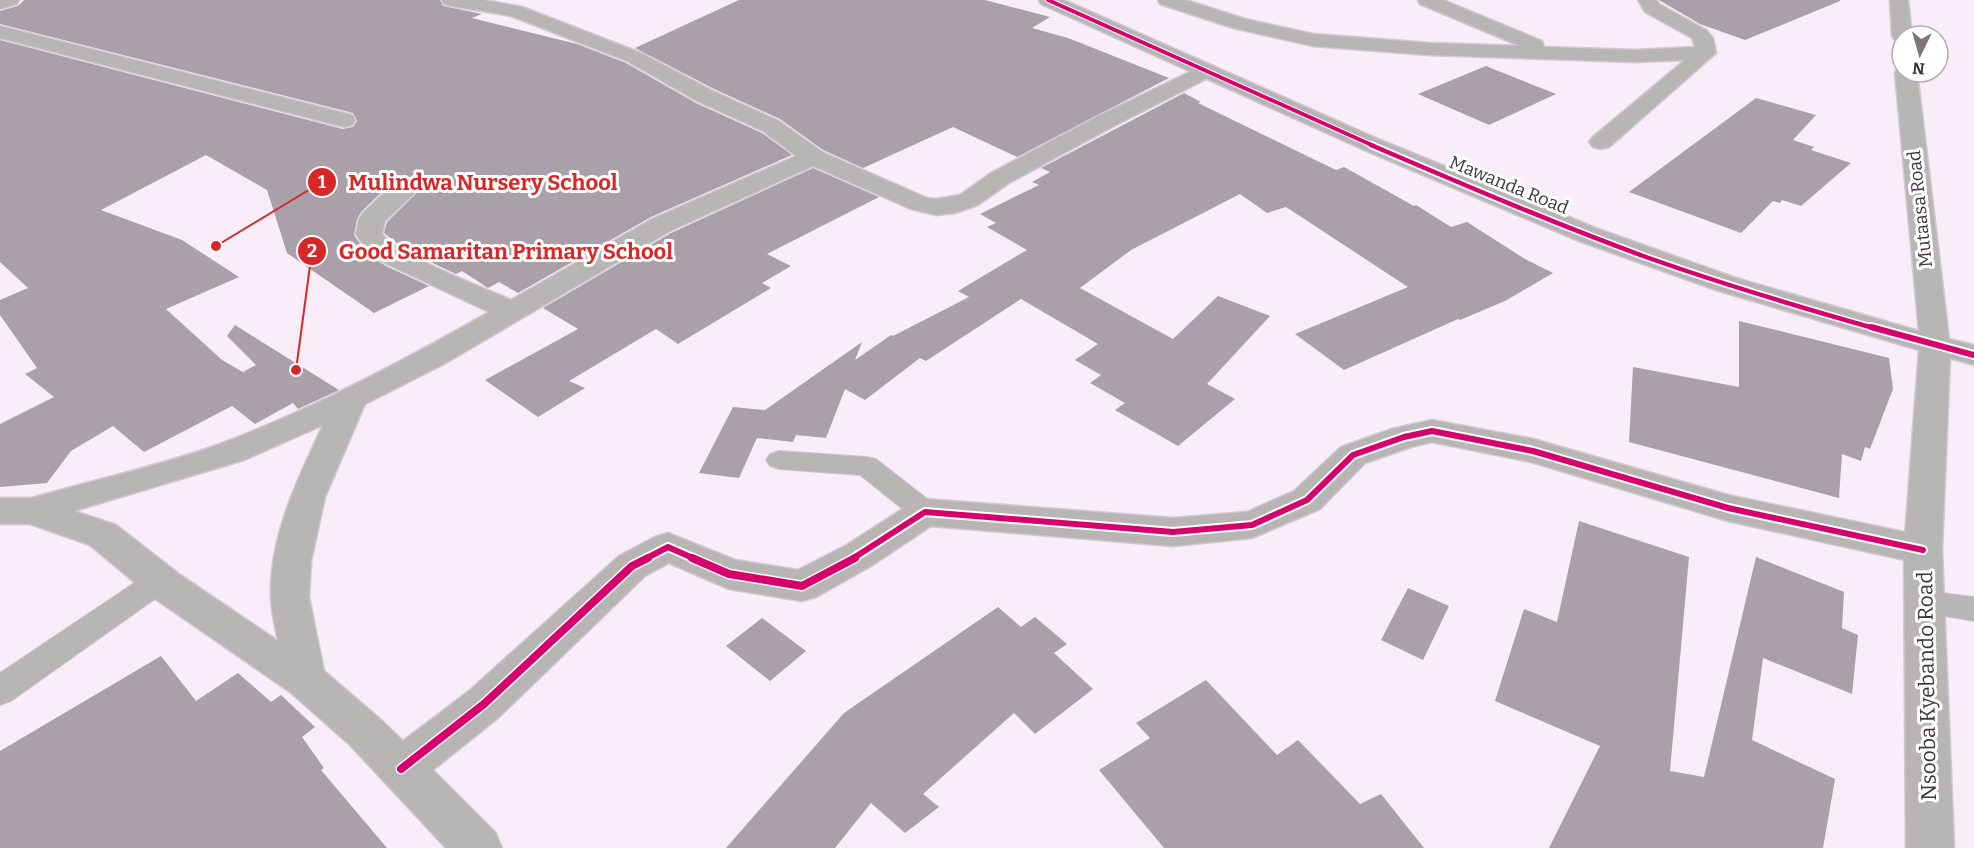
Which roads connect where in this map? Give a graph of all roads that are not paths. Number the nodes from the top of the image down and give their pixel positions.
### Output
1 (10, 0) edge
2 (451, 0) edge
3 (1048, 0) edge
4 (1167, 0) edge
5 (1426, 0) edge
6 (1899, 0) edge
7 (1643, 1) edge
8 (0, 3) edge
9 (1901, 24) edge
10 (0, 32) edge
11 (1553, 53) junction
12 (1706, 53) junction
13 (1205, 72) junction
14 (1907, 84) edge
15 (344, 120) dead end
16 (1601, 142) dead end
17 (813, 158) junction
18 (409, 186) dead end
19 (511, 311) junction
20 (1935, 345) junction
21 (1974, 355) edge
22 (351, 398) junction
23 (779, 460) dead end
24 (16, 511) edge
25 (925, 512) junction
26 (1923, 550) junction
27 (159, 580) junction
28 (1925, 603) junction
29 (1974, 609) edge
30 (306, 680) junction
31 (0, 691) edge
32 (401, 769) junction
33 (478, 848) edge
34 (1930, 848) edge

1 - 8 street
2 - 17 street
3 - 13 street, Mawanda Road
4 - 11 street
5 - 11 street
6 - 9 street
7 - 12 street
10 - 15 street
11 - 12 street
12 - 16 street
13 - 17 street
13 - 20 street, Mawanda Road
14 - 20 street, Mutaasa Road
17 - 19 street
18 - 19 street
19 - 22 street
20 - 21 street, Mawanda Road
20 - 26 street, Nsooba Kyebando Road
22 - 24 street
22 - 30 street
23 - 25 lane
24 - 27 street
25 - 26 street
25 - 32 street
26 - 28 street, Nsooba Kyebando Road
27 - 30 street
27 - 31 lane
28 - 29 lane
28 - 34 street, Nsooba Kyebando Road
30 - 32 street
32 - 33 street

